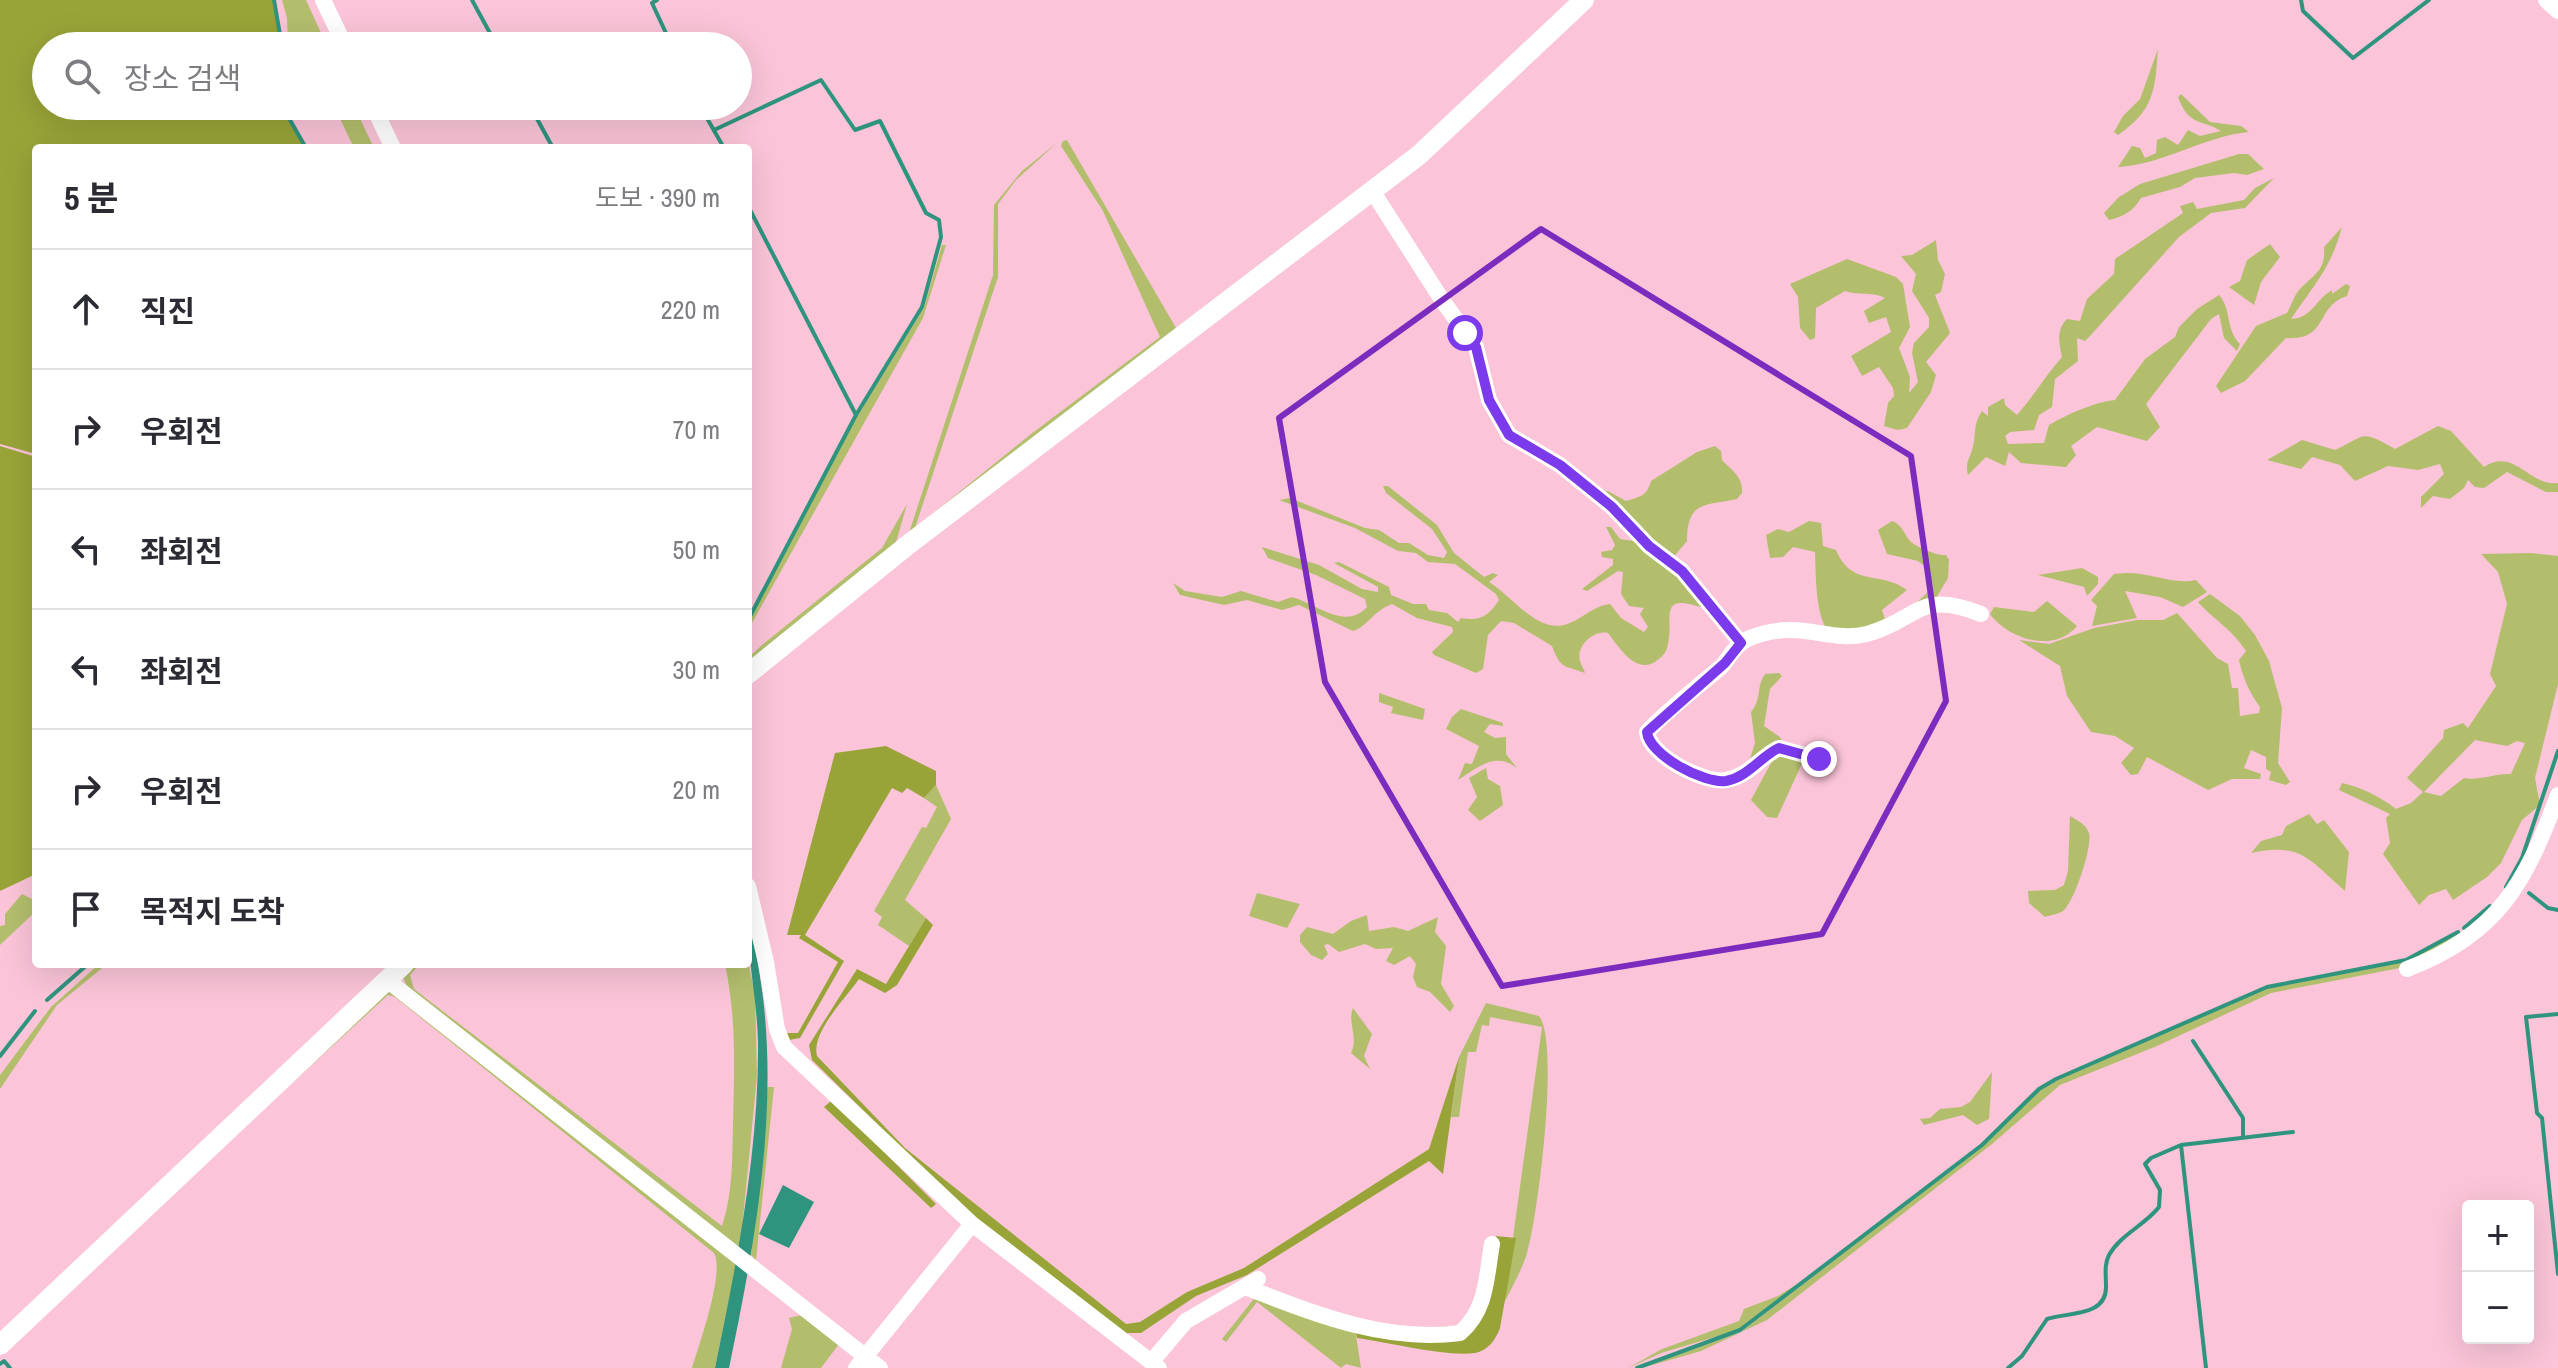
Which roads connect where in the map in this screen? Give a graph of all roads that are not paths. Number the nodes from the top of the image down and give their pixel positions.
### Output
1 (323, 0) edge
2 (1584, 0) edge
3 (2546, 0) edge
4 (2558, 11) edge
5 (338, 32) edge
6 (380, 120) edge
7 (391, 144) edge
8 (1373, 192) junction
9 (1981, 614) dead end
10 (1741, 643) junction
11 (752, 671) edge
12 (1819, 759) dead end
13 (2558, 795) edge
14 (752, 903) edge
15 (400, 968) edge
16 (2407, 969) dead end
17 (387, 980) junction
18 (972, 1224) junction
19 (1492, 1244) dead end
20 (0, 1345) edge
21 (861, 1362) edge
22 (1156, 1365) edge
23 (880, 1368) edge

1 - 5 street
2 - 8 street
3 - 4 street
6 - 7 street
8 - 10 street
8 - 11 street
9 - 10 street
10 - 12 street
13 - 16 street
14 - 18 street
15 - 17 street
17 - 20 street
17 - 21 street
18 - 21 street
18 - 22 street
19 - 22 street
21 - 23 street

